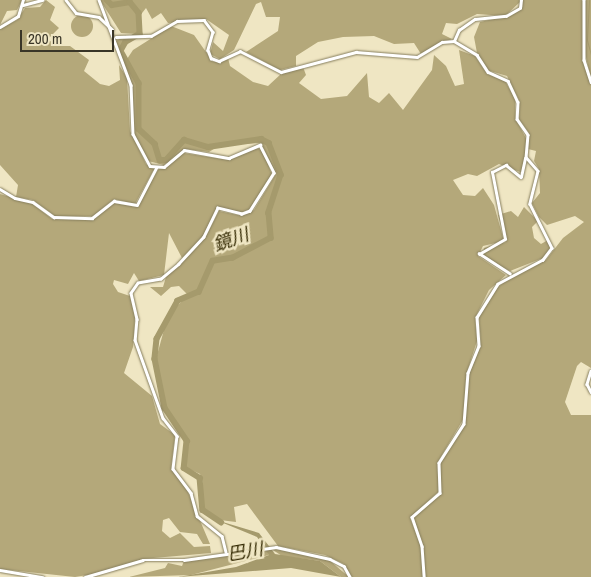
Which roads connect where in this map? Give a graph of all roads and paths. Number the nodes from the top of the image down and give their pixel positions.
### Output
1 (23, 0) edge
2 (42, 0) edge
3 (66, 0) edge
4 (99, 0) edge
5 (521, 0) edge
6 (584, 0) edge
7 (22, 6) junction
8 (0, 27) edge
9 (116, 37) junction
10 (454, 41) junction
11 (591, 82) edge
12 (526, 157) junction
13 (156, 168) junction
14 (0, 189) edge
15 (510, 274) junction
16 (591, 371) edge
17 (591, 392) edge
18 (226, 552) junction
19 (0, 570) edge
20 (42, 577) edge
21 (86, 577) edge
22 (350, 577) edge
23 (424, 577) edge

1 - 7 street
2 - 7 street
3 - 9 street
4 - 9 street
5 - 10 street
6 - 11 street
7 - 8 street
9 - 10 street
9 - 13 street
10 - 12 street
12 - 15 street
12 - 15 street
13 - 14 street
13 - 18 street
15 - 23 street
16 - 17 street
18 - 21 street
18 - 22 street
19 - 20 street

